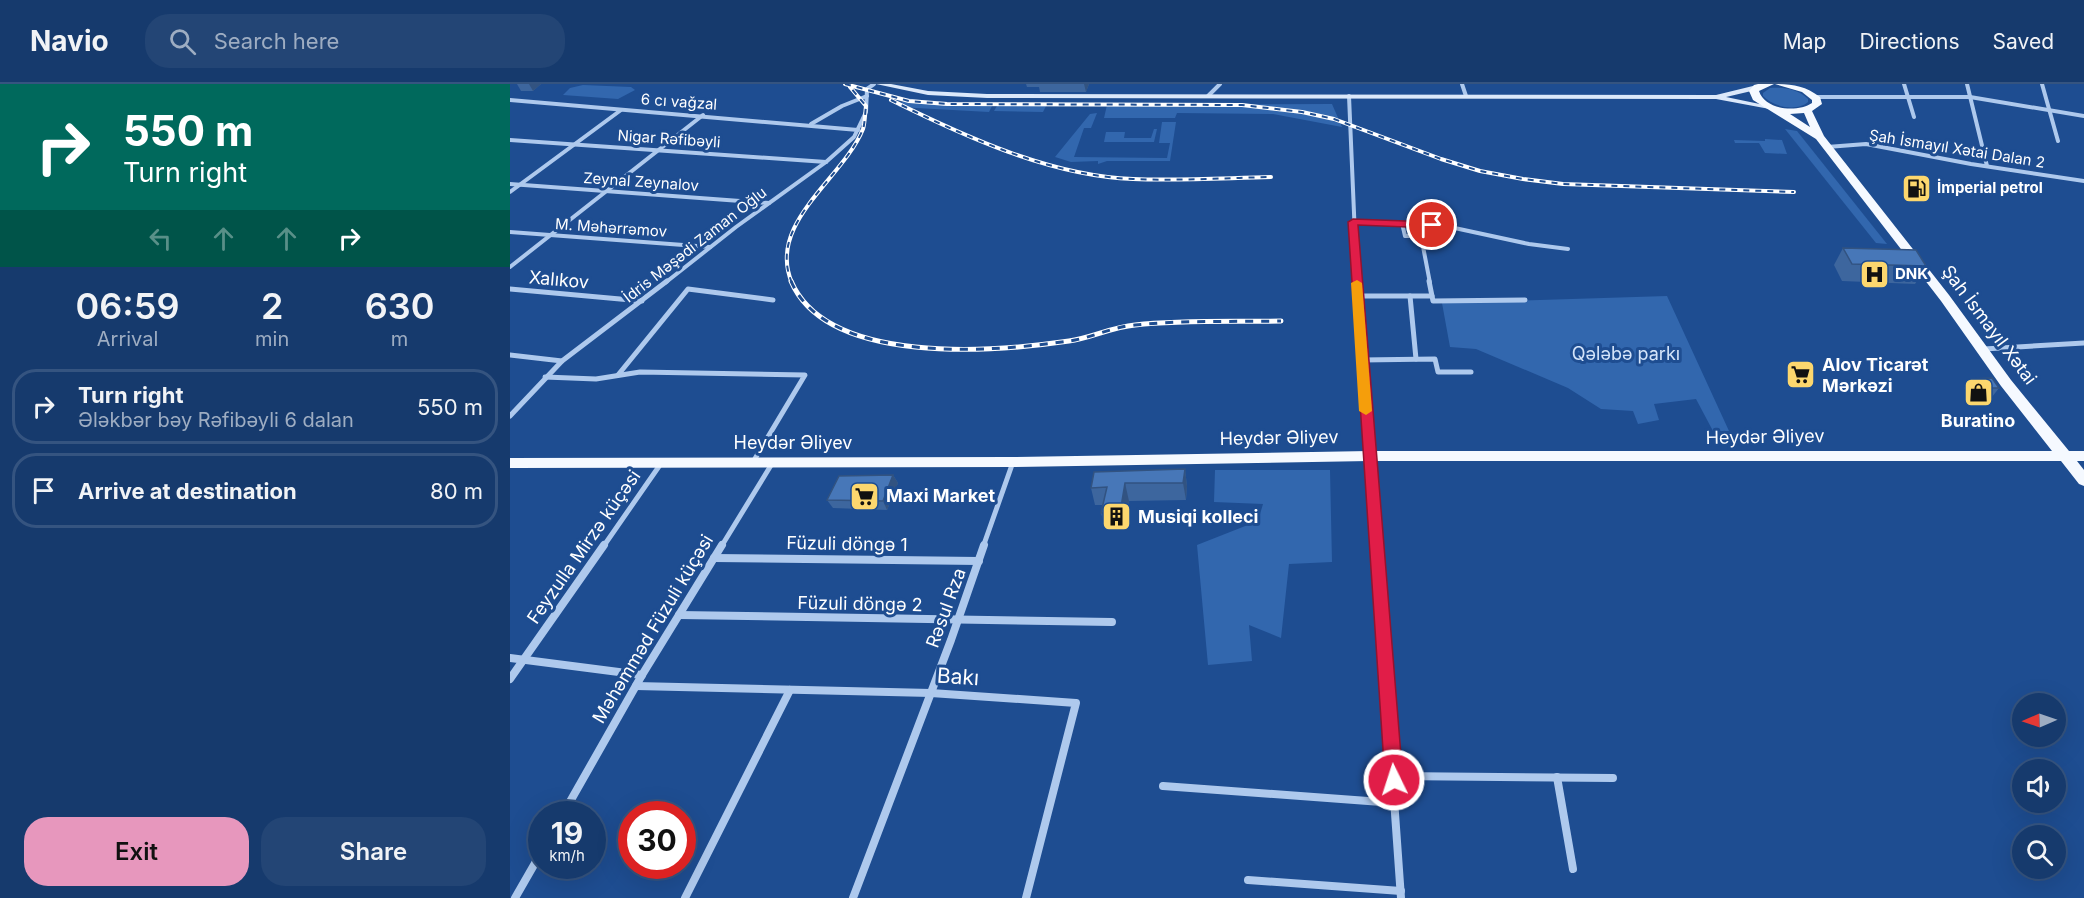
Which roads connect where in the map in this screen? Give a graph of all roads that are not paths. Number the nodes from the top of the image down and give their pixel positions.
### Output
1 (874, 84) edge
2 (880, 84) edge
3 (1220, 84) edge
4 (1462, 84) edge
5 (1770, 84) edge
6 (1779, 84) edge
7 (1904, 84) edge
8 (1967, 84) edge
9 (2042, 84) edge
10 (1757, 87) junction
11 (1804, 87) edge
12 (867, 96) junction
13 (1208, 96) junction
14 (1349, 96) junction
15 (1466, 96) junction
16 (1716, 97) junction
17 (1815, 97) junction
18 (1907, 97) junction
19 (1970, 97) junction
20 (510, 100) edge
21 (1775, 108) junction
22 (621, 110) junction
23 (1807, 110) junction
24 (2049, 110) junction
25 (704, 115) junction
26 (2084, 116) edge
27 (1914, 117) dead end
28 (810, 124) junction
29 (858, 130) junction
30 (510, 140) edge
31 (2058, 141) dead end
32 (1823, 142) junction
33 (574, 144) junction
34 (658, 150) junction
35 (826, 162) junction
36 (1988, 166) junction
37 (2084, 181) edge
38 (510, 184) edge
39 (519, 185) junction
40 (607, 191) junction
41 (510, 192) edge
42 (770, 203) junction
43 (1353, 222) junction
44 (1402, 223) junction
45 (510, 232) edge
46 (551, 235) junction
47 (710, 247) junction
48 (1568, 249) dead end
49 (510, 267) edge
50 (510, 289) edge
51 (1358, 296) junction
52 (1410, 296) junction
53 (1432, 296) junction
54 (773, 300) dead end
55 (1525, 300) dead end
56 (642, 301) junction
57 (2084, 342) edge
58 (1984, 350) junction
59 (510, 356) edge
60 (1416, 359) junction
61 (1362, 360) junction
62 (562, 361) junction
63 (1471, 372) dead end
64 (617, 376) junction
65 (545, 377) junction
66 (510, 416) edge
67 (1369, 456) junction
68 (2065, 456) junction
69 (2084, 456) edge
70 (662, 462) junction
71 (753, 462) junction
72 (773, 462) junction
73 (1013, 462) junction
74 (510, 463) edge
75 (2084, 480) edge
76 (714, 558) junction
77 (979, 561) junction
78 (680, 615) junction
79 (958, 621) junction
80 (1112, 622) dead end
81 (510, 658) edge
82 (524, 660) junction
83 (642, 675) junction
84 (510, 679) edge
85 (636, 686) junction
86 (790, 690) junction
87 (931, 693) junction
88 (1394, 776) junction
89 (1557, 777) junction
90 (1613, 778) dead end
91 (1163, 786) dead end
92 (570, 801) edge
93 (1395, 803) junction
94 (1573, 869) dead end
95 (528, 875) edge
96 (1248, 880) dead end
97 (1401, 894) edge
98 (515, 898) edge
99 (685, 898) edge
100 (853, 898) edge
101 (1026, 898) edge

1 - 12 street, İdris Məşədi Zaman Oğlu
2 - 13 main road
3 - 13 street
4 - 15 street
5 - 10 main road
6 - 11 main road
7 - 18 street
8 - 19 street
9 - 24 street
10 - 16 main road
10 - 21 main road
11 - 17 main road
12 - 28 street
12 - 29 street, İdris Məşədi Zaman Oğlu
13 - 14 main road
14 - 15 main road
14 - 43 street
15 - 16 main road
16 - 21 main road
17 - 18 street
17 - 23 main road
18 - 19 street
18 - 27 street
19 - 24 street
19 - 36 street
20 - 22 street, 6 cı vağzal
21 - 23 main road
21 - 32 main road
22 - 25 street, 6 cı vağzal
22 - 33 street
23 - 32 main road
24 - 26 street
24 - 31 street
25 - 28 street, 6 cı vağzal
25 - 34 street
28 - 29 street, 6 cı vağzal
29 - 35 street, İdris Məşədi Zaman Oğlu
30 - 33 street, Nigar Rəfibəyli
32 - 36 street, Şah İsmayıl Xətai Dalan 2
32 - 58 main road, Şah İsmayıl Xətai
33 - 34 street, Nigar Rəfibəyli
33 - 39 street
34 - 35 street, Nigar Rəfibəyli
34 - 40 street
35 - 42 street, İdris Məşədi Zaman Oğlu
36 - 37 street, Şah İsmayıl Xətai Dalan 2
38 - 39 street, Zeynal Zeynalov
39 - 40 street, Zeynal Zeynalov
39 - 41 street
40 - 42 street, Zeynal Zeynalov
40 - 46 street
42 - 47 street, İdris Məşədi Zaman Oğlu
43 - 44 street
43 - 51 street
44 - 48 street
44 - 53 street
45 - 46 street, M. Məhərrəmov
46 - 47 street, M. Məhərrəmov
46 - 49 street
47 - 56 street, İdris Məşədi Zaman Oğlu
50 - 56 street, Xalıkov
51 - 52 street
51 - 61 street
52 - 53 street
52 - 60 street
53 - 55 street
54 - 64 street
56 - 62 street, İdris Məşədi Zaman Oğlu
57 - 58 street
58 - 68 main road, Şah İsmayıl Xətai
59 - 62 street
60 - 61 street
60 - 63 street
61 - 67 street
62 - 65 street, İdris Məşədi Zaman Oğlu
64 - 65 street
64 - 71 street
65 - 66 street, İdris Məşədi Zaman Oğlu
67 - 68 main road, Heydər Əliyev
67 - 73 main road, Heydər Əliyev
67 - 88 street
68 - 69 main road, Heydər Əliyev
68 - 75 main road, Şah İsmayıl Xətai
70 - 71 main road, Heydər Əliyev
70 - 74 main road, Heydər Əliyev
70 - 82 street, Feyzulla Mirzə küçəsi
71 - 72 main road, Heydər Əliyev
72 - 73 main road, Heydər Əliyev
72 - 76 street, Məhəmməd Füzuli küçəsi
73 - 77 street, Rəsul Rza
76 - 77 street, Füzuli döngə 1
76 - 78 street, Məhəmməd Füzuli küçəsi
77 - 79 street, Rəsul Rza
78 - 79 street, Füzuli döngə 2
78 - 83 street, Məhəmməd Füzuli küçəsi
79 - 80 street, Füzuli döngə 2
79 - 87 street, Rəsul Rza
81 - 82 street
82 - 83 street
82 - 84 street, Feyzulla Mirzə küçəsi
83 - 85 street, Məhəmməd Füzuli küçəsi
85 - 86 street, Bakı
85 - 92 street, Məhəmməd Füzuli küçəsi
86 - 87 street, Bakı
86 - 99 street
87 - 100 street, Rəsul Rza
87 - 101 street, Bakı
88 - 89 street
88 - 93 street
89 - 90 street
89 - 94 street
91 - 93 street
93 - 97 street
95 - 98 street
96 - 97 street

